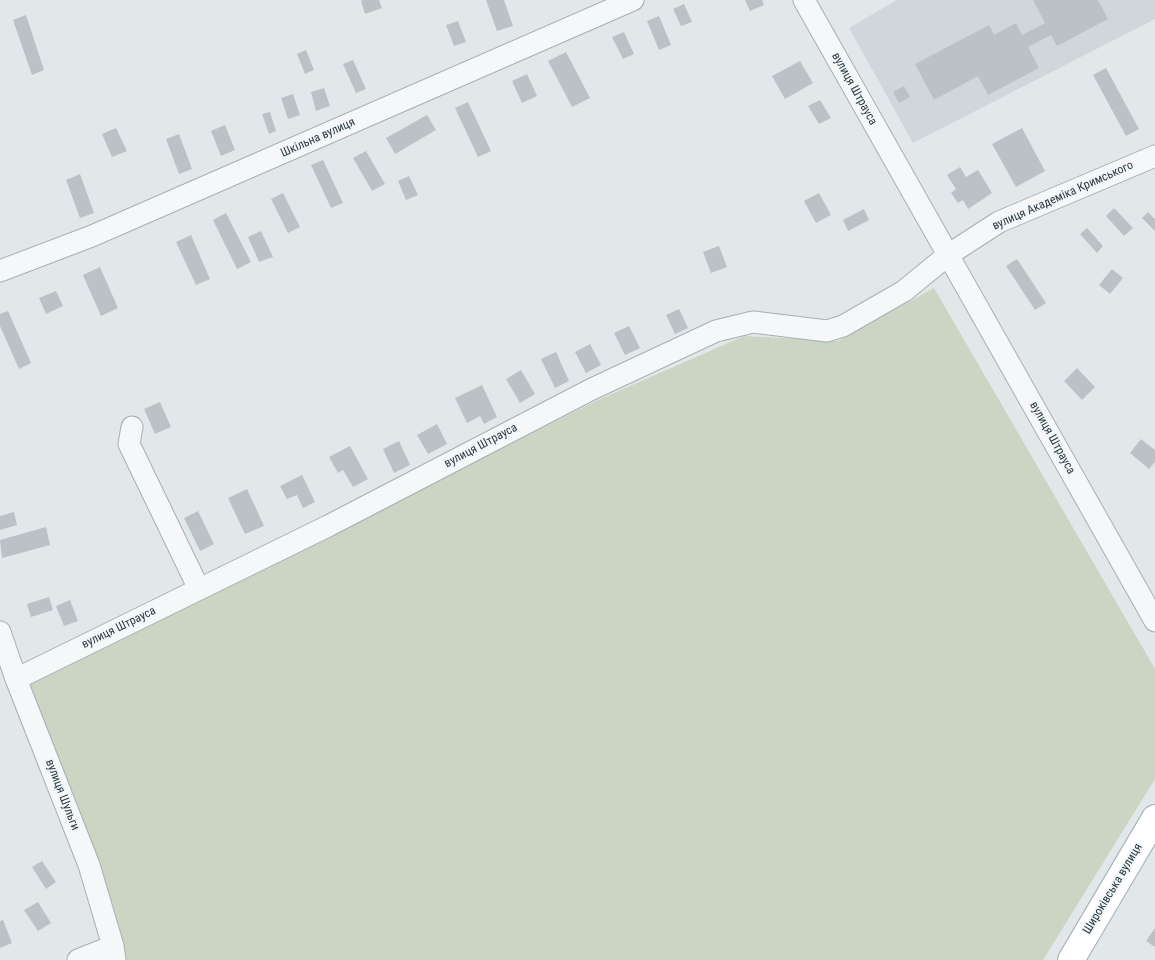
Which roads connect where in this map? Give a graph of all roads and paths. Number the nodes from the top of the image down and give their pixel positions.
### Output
1 (634, 0) edge
2 (804, 0) edge
3 (1155, 156) edge
4 (948, 255) junction
5 (0, 271) edge
6 (132, 427) dead end
7 (199, 589) junction
8 (1155, 621) edge
9 (0, 632) edge
10 (4, 654) edge
11 (16, 679) junction
12 (1155, 818) edge
13 (114, 953) edge
14 (78, 960) edge
15 (1071, 960) edge

1 - 5 street, Шкільна вулиця
2 - 4 street, вулиця Штрауса
3 - 4 street, вулиця Академіка Кримського
4 - 7 street, вулиця Штрауса
4 - 8 street, вулиця Штрауса
6 - 7 street
7 - 11 street, вулиця Штрауса
9 - 10 street, вулиця Шульги
10 - 11 street, вулиця Шульги
11 - 13 street, вулиця Шульги
12 - 15 main road, Широківська вулиця
13 - 14 street

